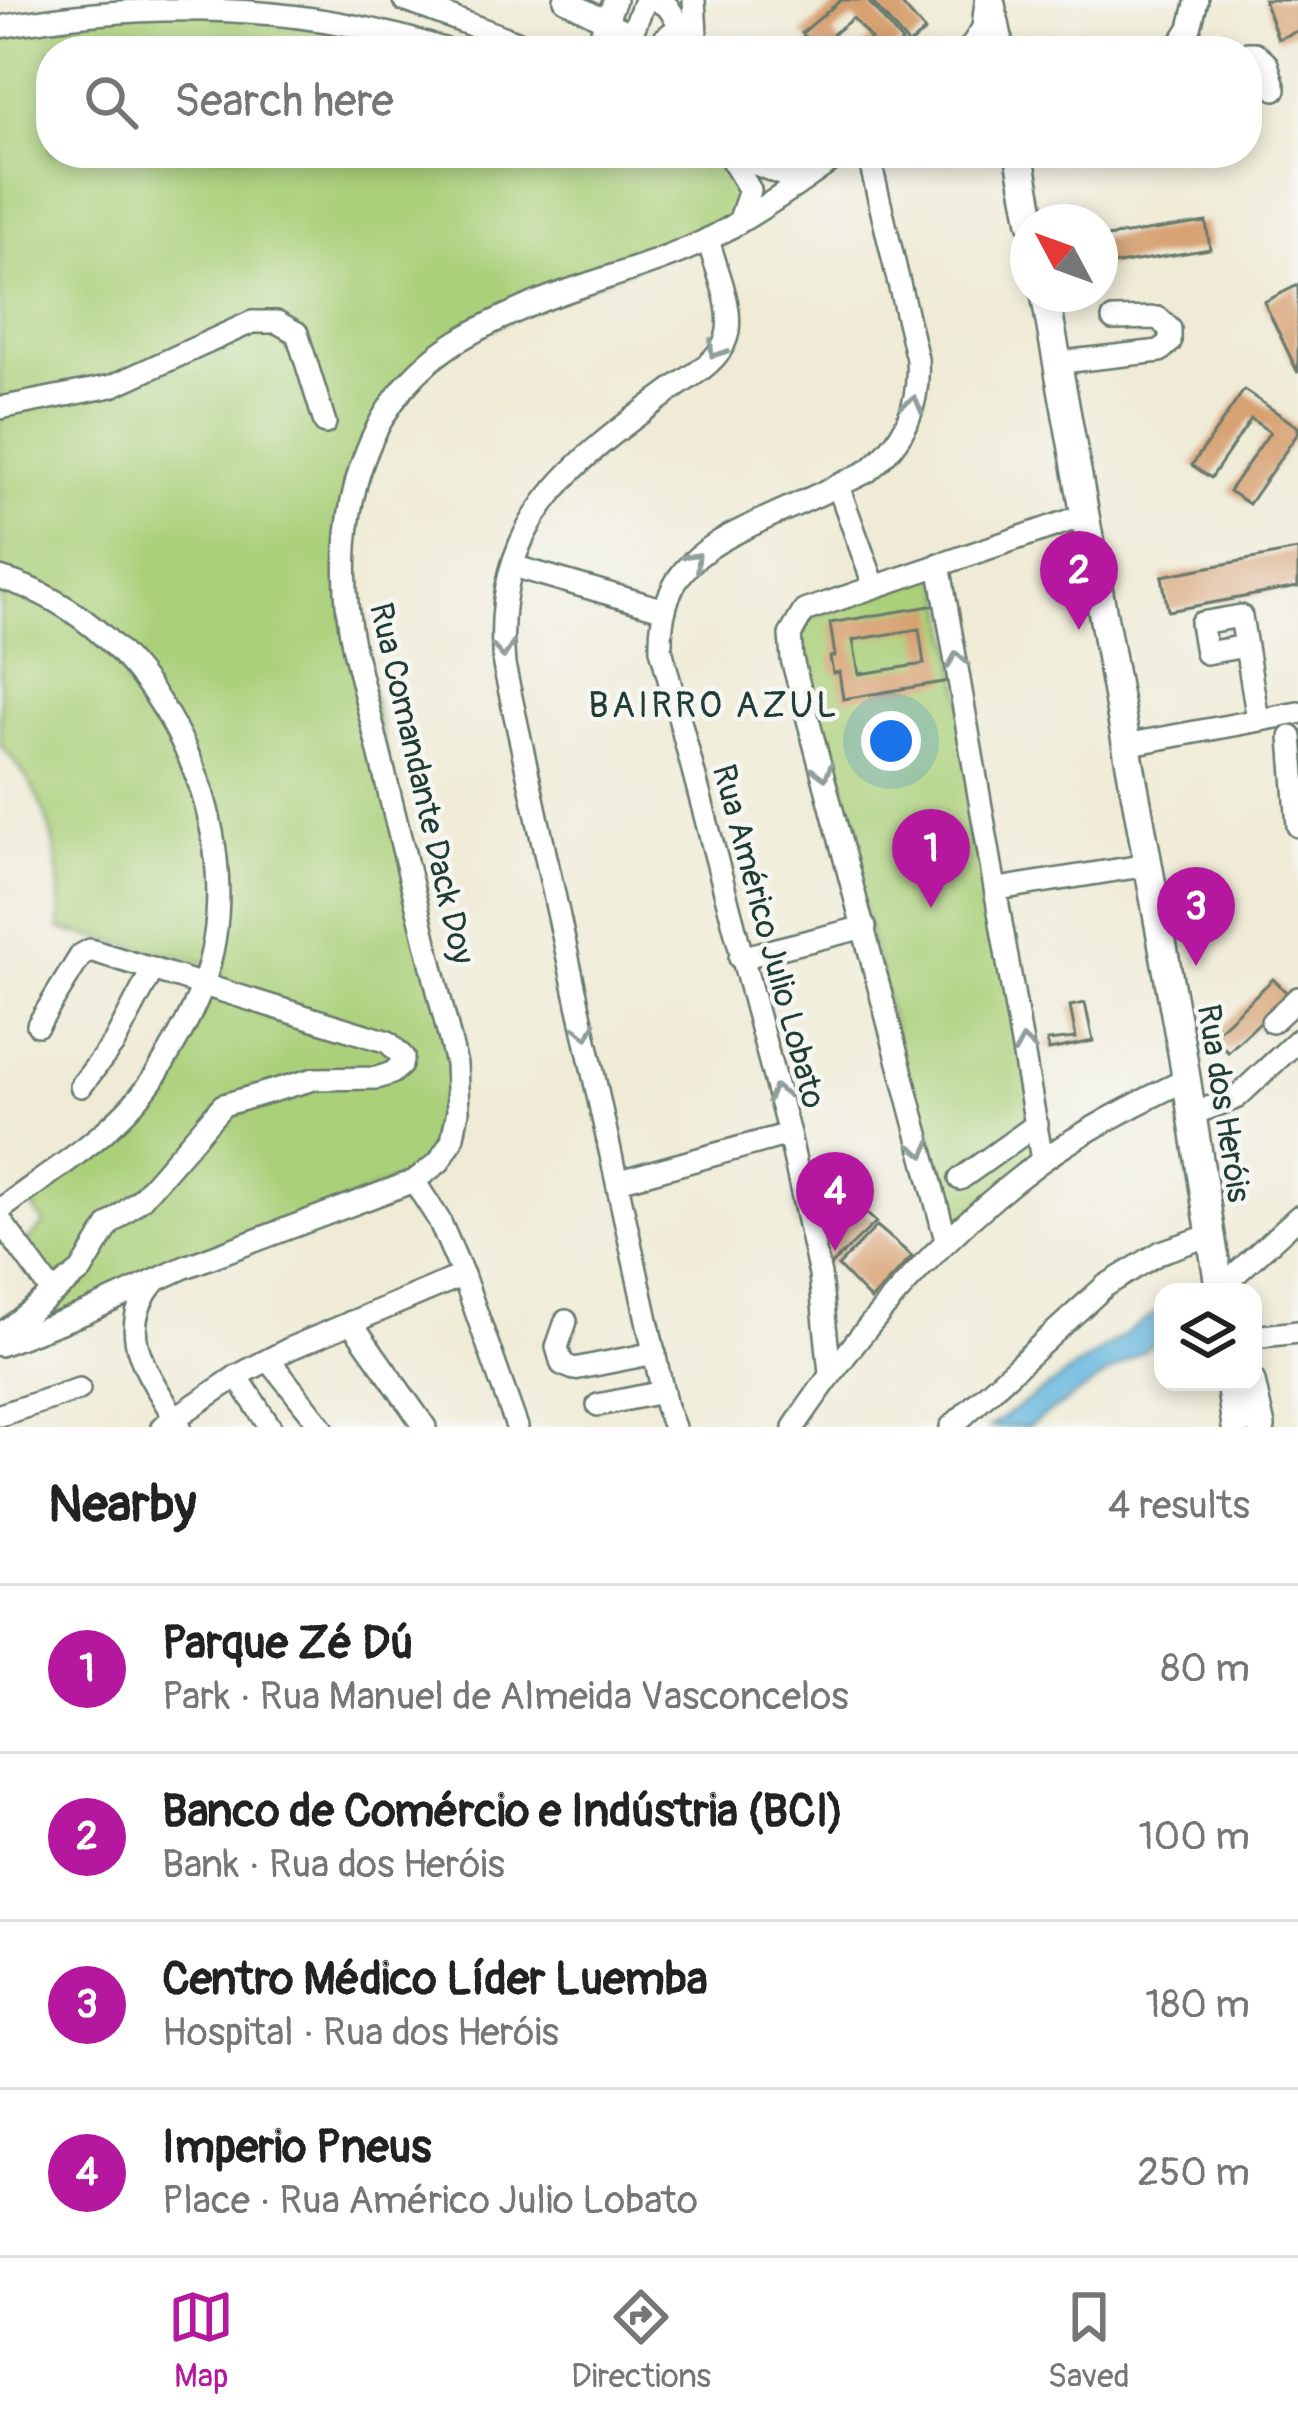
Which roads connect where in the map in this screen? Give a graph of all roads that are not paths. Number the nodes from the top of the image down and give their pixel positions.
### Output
1 (404, 0) edge
2 (565, 0) edge
3 (615, 0) edge
4 (645, 0) edge
5 (656, 0) edge
6 (694, 0) edge
7 (988, 0) edge
8 (1006, 0) edge
9 (1197, 0) edge
10 (606, 23) junction
11 (0, 27) edge
12 (398, 36) edge
13 (501, 36) edge
14 (600, 36) edge
15 (620, 36) edge
16 (631, 36) edge
17 (669, 36) edge
18 (695, 36) edge
19 (977, 36) edge
20 (997, 36) edge
21 (1012, 36) edge
22 (1185, 36) edge
23 (1262, 59) edge
24 (1275, 89) dead end
25 (744, 168) edge
26 (768, 168) edge
27 (822, 168) edge
28 (872, 168) edge
29 (1022, 168) edge
30 (1036, 168) edge
31 (812, 175) junction
32 (1029, 204) edge
33 (1042, 204) edge
34 (738, 222) junction
35 (708, 239) junction
36 (1048, 312) edge
37 (1063, 312) edge
38 (1113, 319) dead end
39 (1070, 361) junction
40 (0, 408) edge
41 (326, 423) dead end
42 (838, 486) junction
43 (1086, 515) junction
44 (939, 564) junction
45 (513, 566) junction
46 (0, 578) edge
47 (874, 585) junction
48 (665, 610) junction
49 (1246, 646) dead end
50 (1298, 713) edge
51 (1258, 720) junction
52 (1291, 737) dead end
53 (1136, 743) junction
54 (1295, 777) edge
55 (1298, 826) edge
56 (1148, 865) junction
57 (998, 889) junction
58 (865, 927) junction
59 (740, 958) junction
60 (153, 968) junction
61 (204, 983) junction
62 (1298, 998) edge
63 (1272, 1022) dead end
64 (38, 1025) dead end
65 (1298, 1040) edge
66 (1185, 1080) junction
67 (81, 1087) dead end
68 (1200, 1111) junction
69 (1036, 1124) junction
70 (789, 1134) junction
71 (1042, 1160) junction
72 (960, 1179) dead end
73 (414, 1181) junction
74 (620, 1181) junction
75 (0, 1210) edge
76 (1298, 1217) edge
77 (0, 1220) edge
78 (1211, 1235) junction
79 (946, 1240) junction
80 (464, 1275) junction
81 (156, 1281) junction
82 (1223, 1283) edge
83 (1223, 1283) edge
84 (1230, 1283) edge
85 (53, 1293) junction
86 (30, 1309) junction
87 (566, 1321) dead end
88 (350, 1322) junction
89 (42, 1330) junction
90 (1298, 1332) edge
91 (825, 1333) junction
92 (0, 1335) edge
93 (860, 1336) junction
94 (1262, 1336) edge
95 (0, 1345) edge
96 (655, 1353) junction
97 (268, 1360) junction
98 (830, 1373) junction
99 (237, 1376) junction
100 (79, 1389) dead end
101 (1239, 1391) edge
102 (1241, 1391) edge
103 (1244, 1391) edge
104 (663, 1392) junction
105 (598, 1406) dead end
106 (0, 1414) edge
107 (511, 1424) edge
108 (173, 1425) edge
109 (270, 1427) edge
110 (322, 1427) edge
111 (425, 1427) edge
112 (674, 1427) edge
113 (794, 1427) edge
114 (951, 1427) edge
115 (1236, 1427) edge
116 (1248, 1427) edge
117 (1261, 1427) edge

1 - 13 street
2 - 10 street
3 - 10 street
4 - 16 street
5 - 17 street
6 - 18 street
7 - 19 street
7 - 20 main road
8 - 21 main road
9 - 22 street
10 - 14 street
10 - 15 street
11 - 12 street
23 - 24 street
25 - 34 street
26 - 31 street
27 - 31 street, Rua Comandante Dack Doy
42 -> 28 street
29 - 32 main road
30 - 33 main road
31 - 34 street, Rua Comandante Dack Doy
34 - 35 street, Rua Comandante Dack Doy
35 -> 45 street
35 - 73 street, Rua Comandante Dack Doy
36 - 43 main road, Rua dos Heróis
37 - 39 main road, Rua dos Heróis
38 - 39 street
39 - 53 main road, Rua dos Heróis
40 - 41 street
42 - 47 street
48 -> 42 street
43 - 44 street
43 - 56 main road, Rua dos Heróis
44 - 47 street
57 -> 44 street
45 - 48 street
45 -> 74 street
46 - 61 street
47 -> 58 street
48 - 59 street, Rua Américo Julio Lobato
49 - 51 street
50 - 51 street
51 - 53 street
52 - 54 street
53 - 68 main road, Rua dos Heróis
54 - 55 street
56 - 57 street
56 - 66 main road, Rua dos Heróis
69 -> 57 street
58 - 59 street
58 -> 79 street
70 -> 59 street, Rua Américo Julio Lobato
60 - 61 street
60 - 64 street
60 - 67 street
61 - 75 street
61 - 85 street
62 - 63 street
65 - 68 street
66 - 71 street
66 - 78 main road, Rua dos Heróis
68 - 82 main road, Rua dos Heróis
69 - 71 street
69 - 72 street
70 - 74 street
70 - 91 street, Rua Américo Julio Lobato
71 - 79 street
73 - 80 street
73 - 81 street, Rua Comandante Dack Doy
74 - 96 street
76 - 84 street
77 - 85 street
78 - 83 main road, Rua dos Heróis
78 - 114 street
79 - 93 street
80 - 88 street
80 - 107 street
81 - 89 street, Rua Comandante Dack Doy
81 - 108 street
85 - 86 street
86 - 89 street
86 - 92 street
87 - 96 street
88 - 97 street
88 - 111 street
89 - 95 street, Rua Comandante Dack Doy
90 - 94 street
91 - 93 street
91 - 98 street, Rua Américo Julio Lobato
93 - 98 street
96 - 104 street
97 - 99 street
97 - 110 street
98 - 113 street
99 - 108 street
99 - 109 street
100 - 106 street
101 - 115 main road
102 - 116 main road
103 - 117 main road
104 - 105 street
104 - 112 street

